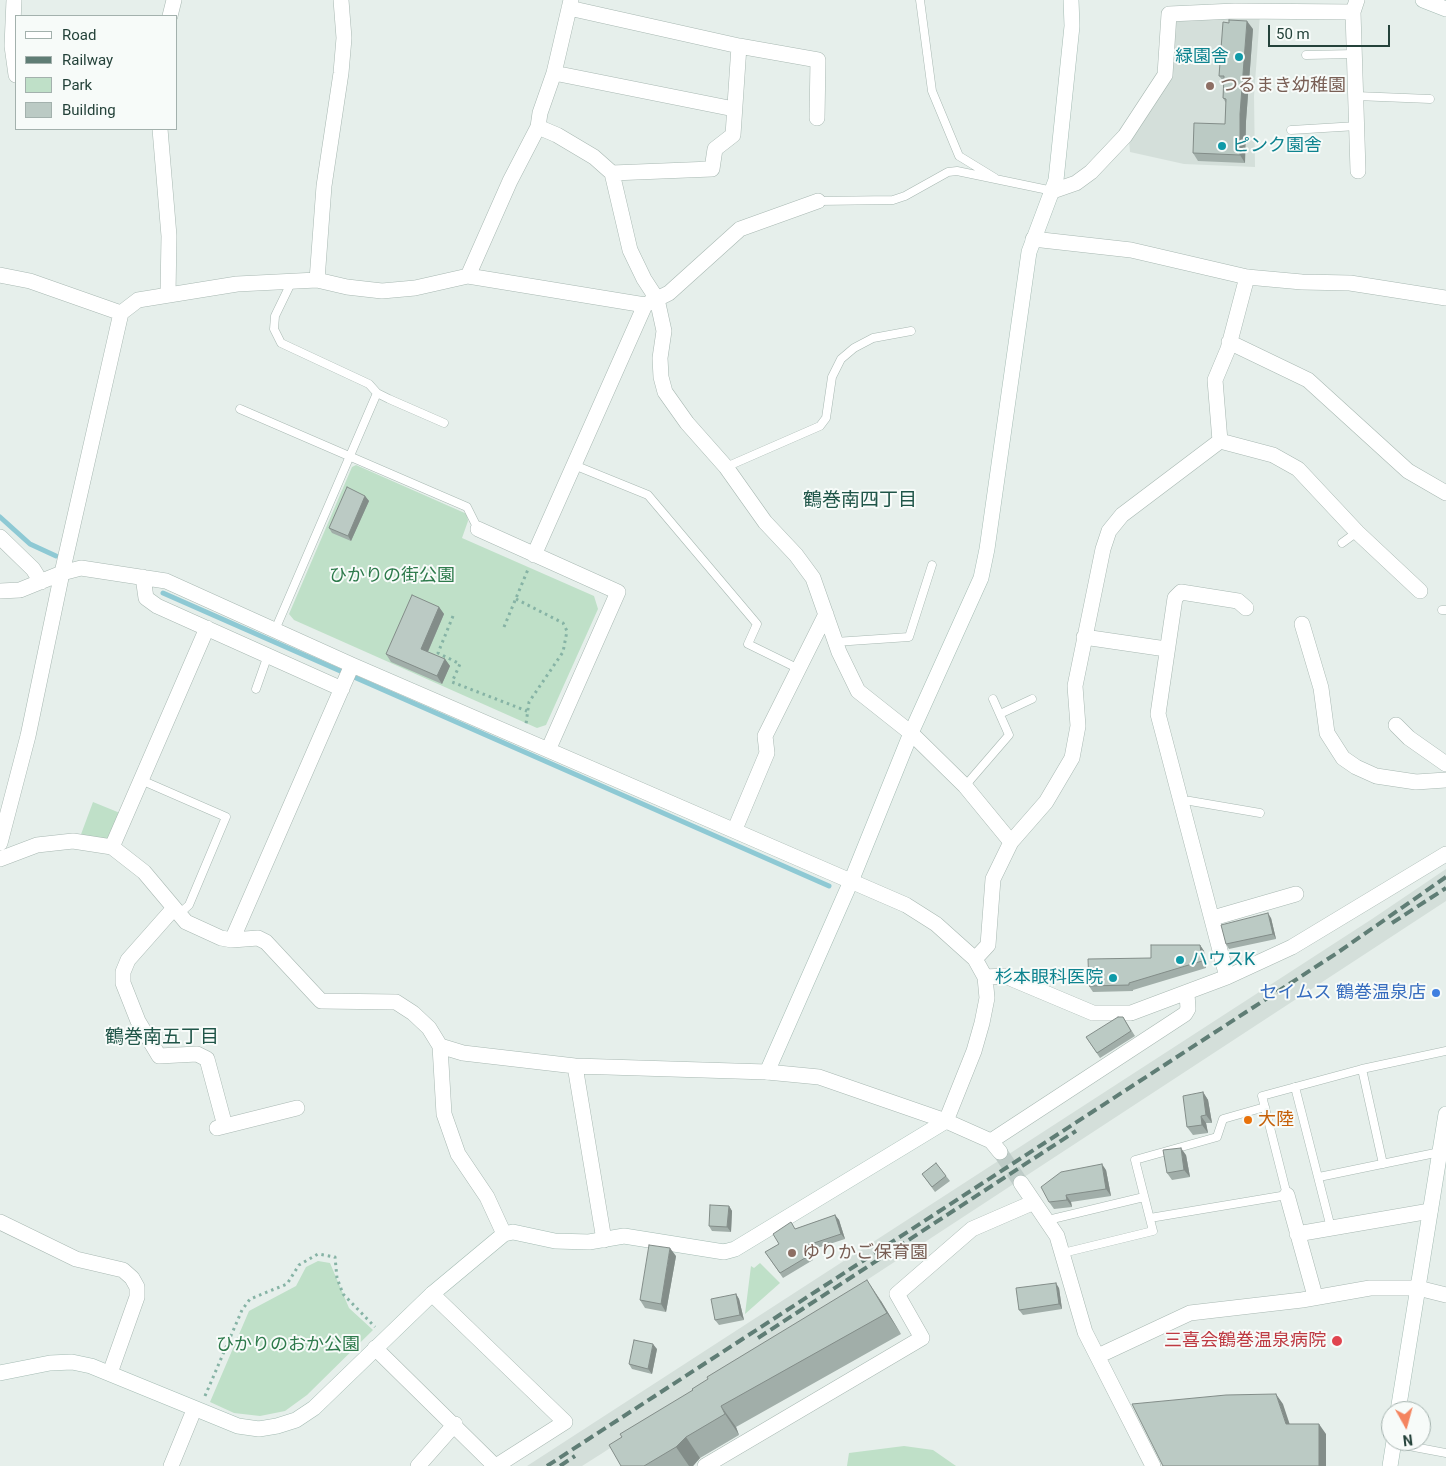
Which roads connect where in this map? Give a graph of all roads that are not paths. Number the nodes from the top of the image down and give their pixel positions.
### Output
1 (14, 0) edge
2 (174, 0) edge
3 (341, 0) edge
4 (920, 0) edge
5 (1071, 0) edge
6 (1422, 0) edge
7 (570, 4) edge
8 (1355, 6) edge
9 (1446, 9) edge
10 (170, 15) edge
11 (738, 46) junction
12 (1355, 54) junction
13 (1306, 55) dead end
14 (15, 61) edge
15 (554, 73) junction
16 (1356, 96) junction
17 (1430, 99) dead end
18 (734, 110) junction
19 (817, 118) dead end
20 (1357, 126) junction
21 (538, 127) junction
22 (160, 130) edge
23 (1292, 130) dead end
24 (1358, 171) dead end
25 (612, 173) junction
26 (998, 180) junction
27 (1053, 191) junction
28 (818, 202) joint
29 (1033, 239) junction
30 (0, 275) edge
31 (468, 276) junction
32 (1247, 277) junction
33 (317, 280) junction
34 (292, 281) junction
35 (168, 294) junction
36 (1446, 298) edge
37 (651, 302) junction
38 (121, 313) junction
39 (911, 331) dead end
40 (1229, 342) junction
41 (378, 393) junction
42 (240, 409) dead end
43 (444, 424) dead end
44 (1220, 441) junction
45 (350, 456) junction
46 (574, 465) junction
47 (726, 466) junction
48 (1446, 493) edge
49 (478, 529) joint
50 (1357, 532) junction
51 (0, 537) edge
52 (1342, 543) dead end
53 (534, 555) junction
54 (932, 565) dead end
55 (62, 572) junction
56 (143, 577) junction
57 (41, 582) junction
58 (0, 591) edge
59 (1420, 591) dead end
60 (1246, 608) dead end
61 (826, 614) junction
62 (1302, 624) dead end
63 (207, 628) junction
64 (274, 630) junction
65 (1084, 637) junction
66 (835, 642) junction
67 (1166, 649) junction
68 (268, 655) junction
69 (352, 665) junction
70 (799, 668) junction
71 (256, 689) dead end
72 (342, 689) junction
73 (993, 699) dead end
74 (1032, 699) dead end
75 (1000, 714) junction
76 (1396, 725) dead end
77 (911, 733) junction
78 (549, 748) junction
79 (1446, 764) edge
80 (141, 780) junction
81 (1446, 780) edge
82 (965, 786) junction
83 (1180, 801) junction
84 (1260, 813) dead end
85 (735, 829) junction
86 (0, 842) edge
87 (1011, 842) junction
88 (112, 847) junction
89 (1446, 854) edge
90 (0, 858) edge
91 (852, 879) junction
92 (1296, 894) dead end
93 (176, 911) junction
94 (1212, 918) junction
95 (232, 940) junction
96 (975, 959) junction
97 (985, 977) junction
98 (1227, 977) junction
99 (1187, 993) junction
100 (440, 1046) junction
101 (1446, 1051) edge
102 (575, 1066) junction
103 (1362, 1069) junction
104 (767, 1072) junction
105 (1295, 1087) junction
106 (1265, 1107) junction
107 (296, 1108) dead end
108 (1446, 1114) edge
109 (946, 1121) junction
110 (1440, 1152) junction
111 (1383, 1164) junction
112 (1319, 1177) junction
113 (1021, 1183) tunnel mouth
114 (1288, 1194) junction
115 (1144, 1197) junction
116 (1032, 1203) junction
117 (1430, 1211) junction
118 (1150, 1218) junction
119 (1048, 1220) junction
120 (0, 1222) edge
121 (1331, 1228) junction
122 (504, 1234) junction
123 (1298, 1234) junction
124 (604, 1240) junction
125 (1062, 1253) junction
126 (1418, 1288) junction
127 (432, 1294) junction
128 (1446, 1295) edge
129 (1315, 1296) junction
130 (375, 1348) junction
131 (1098, 1356) junction
132 (0, 1373) edge
133 (110, 1373) junction
134 (1400, 1401) edge
135 (198, 1406) junction
136 (455, 1424) junction
137 (1431, 1450) edge
138 (1392, 1451) edge
139 (1446, 1453) edge
140 (492, 1465) edge
141 (171, 1466) edge
142 (407, 1466) edge
143 (418, 1466) edge
144 (704, 1466) edge
145 (1153, 1466) edge
146 (1390, 1466) edge

1 - 14 street
2 - 10 street
3 - 33 street
4 - 26 lane
5 - 27 street
6 - 9 street
7 - 11 street
7 - 15 street
8 - 12 street
8 - 27 street
11 - 18 street
11 - 19 street
12 - 13 lane
12 - 16 street
15 - 18 street
15 - 21 street
16 - 17 lane
16 - 20 street
18 - 25 street
20 - 23 lane
20 - 24 street
21 - 25 street
21 - 31 street
22 - 35 street
25 - 37 street
26 - 27 lane
26 - 28 lane
27 - 29 street
28 - 37 street
29 - 32 street
29 - 77 street
30 - 38 street
31 - 33 street
31 - 37 street
32 - 36 street
32 - 40 street
33 - 34 street
34 - 35 street
34 - 41 lane
35 - 38 street
37 - 46 street
37 - 47 street
38 - 55 street
39 - 47 lane
40 - 44 street
40 - 48 street
41 - 43 lane
41 - 45 lane
42 - 45 lane
44 - 50 street
44 - 65 street
45 - 49 lane
45 - 64 lane
46 - 53 street
46 - 70 lane
47 - 61 street
49 - 53 street
50 - 52 lane
50 - 59 street
51 - 57 street
53 - 78 street
54 - 66 lane
55 - 56 street
55 - 57 street
55 - 86 street
56 - 63 street
56 - 64 street
57 - 58 street
60 - 67 street
61 - 66 street
61 - 70 street
62 - 81 street
63 - 68 street
63 - 80 street
64 - 69 street
65 - 67 street
65 - 87 street
66 - 77 street
67 - 83 street
68 - 71 lane
68 - 72 street
69 - 72 street
69 - 78 street
70 - 85 street
72 - 95 street
73 - 75 lane
74 - 75 lane
75 - 82 lane
76 - 79 street
77 - 82 street
77 - 91 street
78 - 85 street
80 - 88 street
80 - 93 lane
82 - 87 street
83 - 84 lane
83 - 94 street
85 - 91 street
87 - 96 street
88 - 90 street
88 - 93 street
89 - 98 street
91 - 96 street
91 - 104 street
92 - 94 street
93 - 95 street
93 - 107 street
94 - 98 street
95 - 100 street
96 - 97 street
97 - 99 street
97 - 109 street
98 - 99 street
99 - 109 street
100 - 102 street
100 - 122 street
101 - 103 lane
102 - 104 street
102 - 124 street
103 - 105 lane
103 - 111 lane
104 - 109 street
105 - 106 lane
105 - 112 lane
106 - 114 lane
106 - 115 lane
108 - 110 street
109 - 124 street
110 - 111 lane
110 - 117 street
111 - 112 lane
112 - 121 lane
113 - 116 street
114 - 118 lane
114 - 123 street
115 - 118 lane
115 - 119 lane
116 - 119 street
116 - 144 street
117 - 121 street
117 - 126 street
118 - 125 lane
119 - 125 street
120 - 133 street
121 - 123 street
122 - 124 street
122 - 127 street
123 - 129 street
125 - 131 street
126 - 128 street
126 - 129 street
126 - 134 street
127 - 130 street
127 - 140 street
129 - 131 street
130 - 135 street
130 - 136 street
131 - 145 street
132 - 133 street
133 - 135 street
135 - 141 street
136 - 140 street
136 - 143 street
137 - 139 lane
138 - 146 street
142 - 143 street

